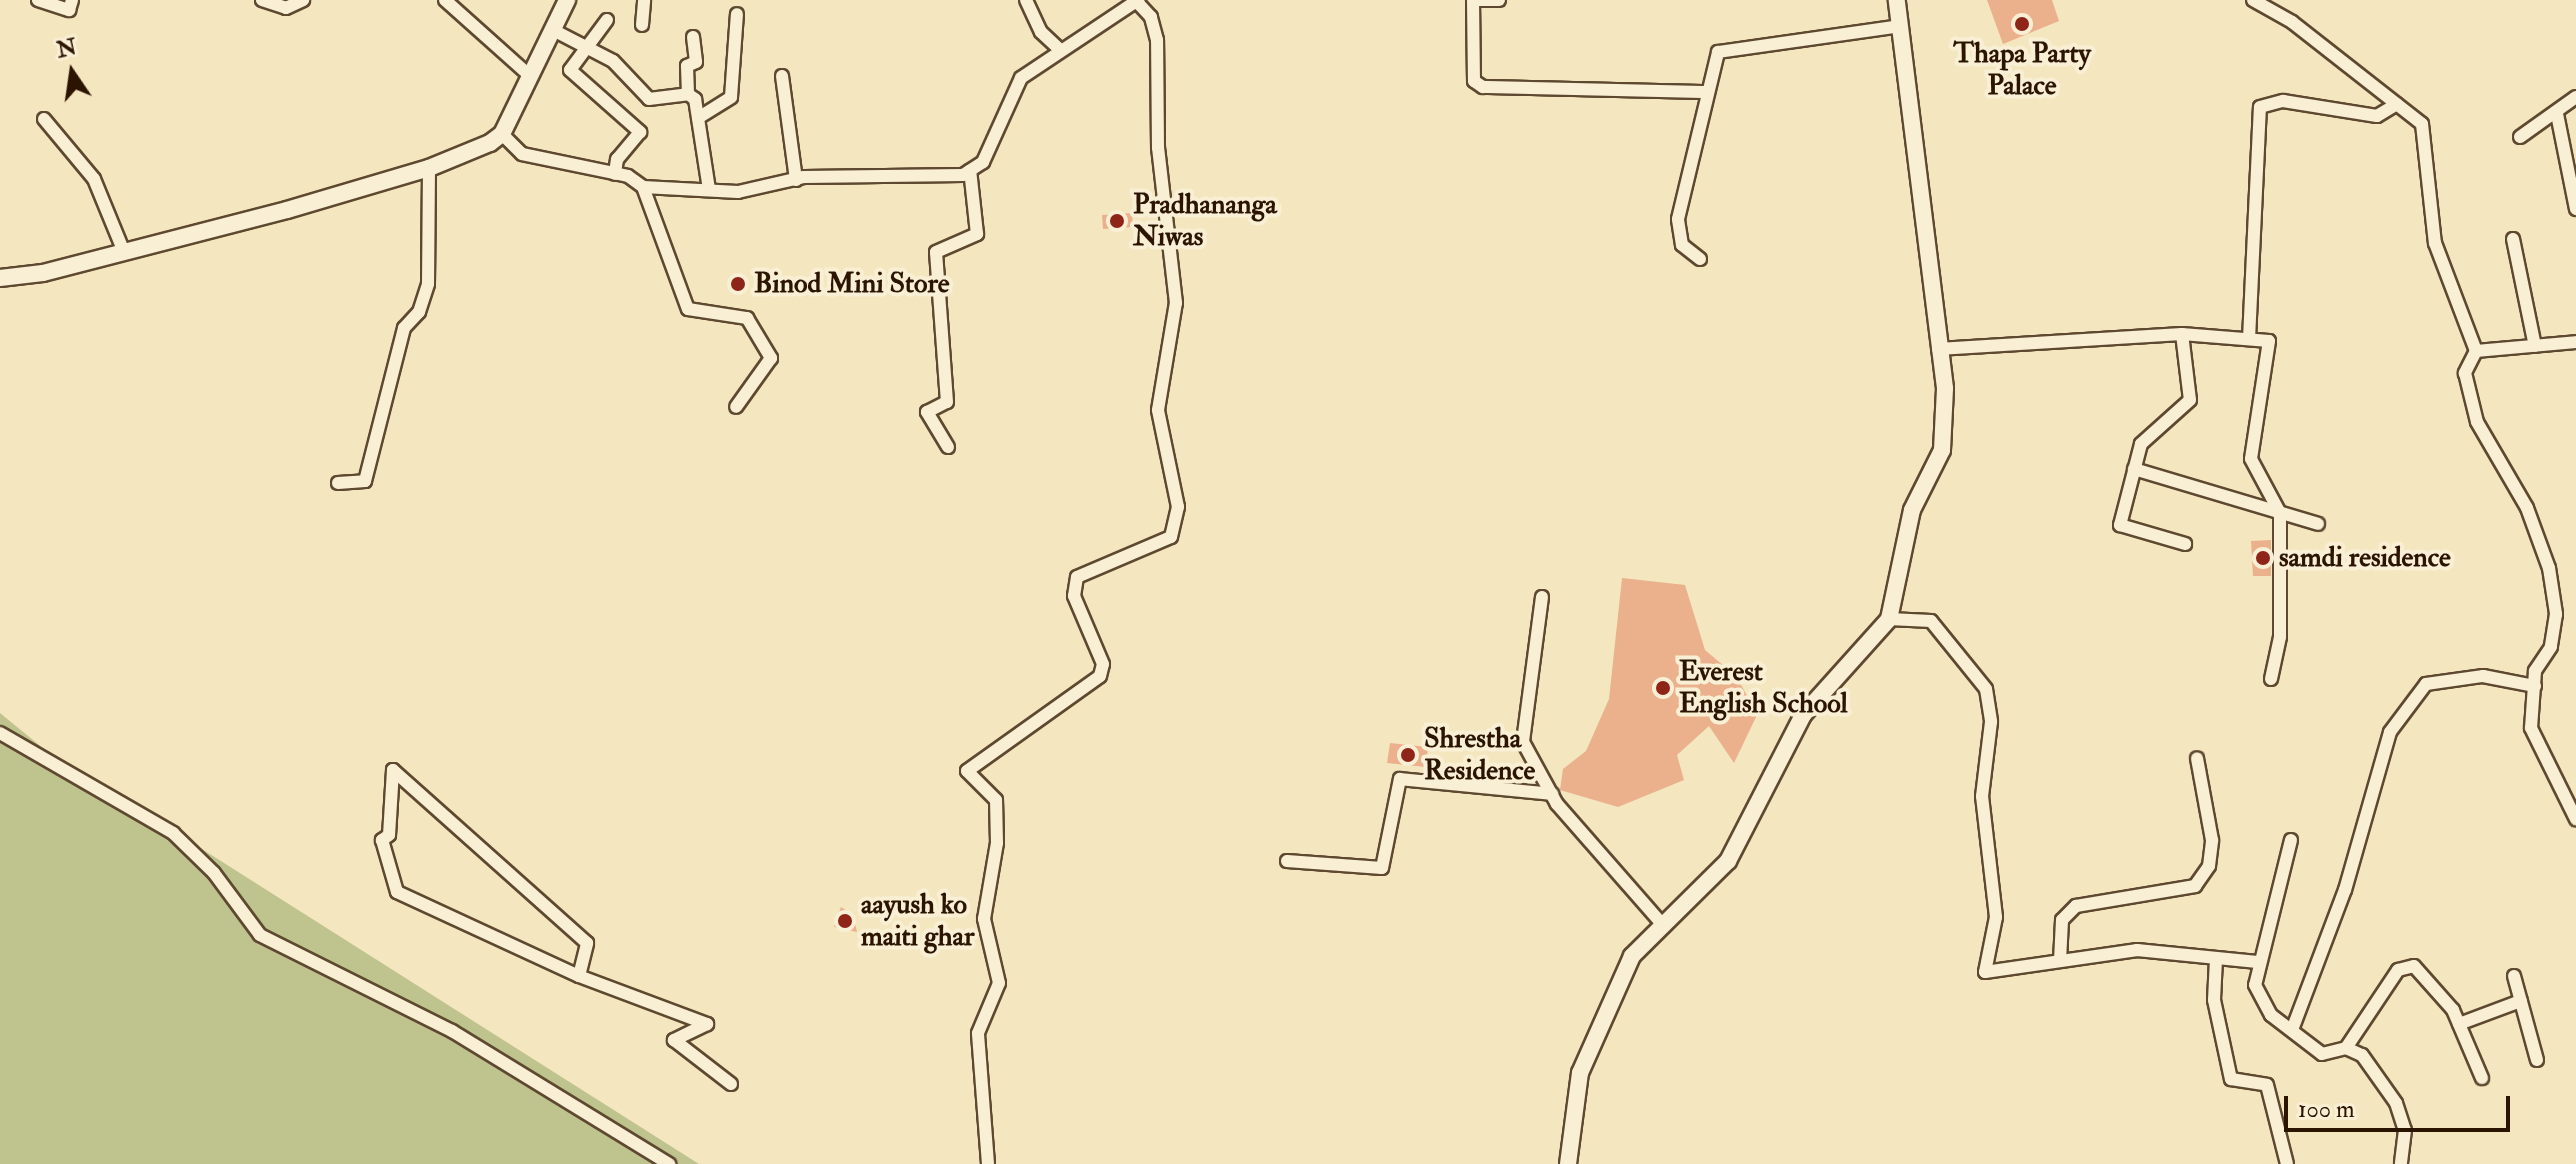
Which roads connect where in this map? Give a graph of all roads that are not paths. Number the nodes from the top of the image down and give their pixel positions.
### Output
1 (38, 0) edge
2 (72, 0) edge
3 (262, 0) edge
4 (303, 0) edge
5 (445, 0) edge
6 (567, 0) edge
7 (644, 0) edge
8 (1026, 0) edge
9 (1474, 0) edge
10 (1499, 0) edge
11 (1897, 0) edge
12 (2253, 0) edge
13 (1137, 1) edge
14 (737, 14) dead end
15 (607, 20) dead end
16 (642, 25) dead end
17 (1900, 26) junction
18 (555, 31) junction
19 (693, 37) dead end
20 (589, 47) junction
21 (1059, 49) junction
22 (782, 76) dead end
23 (531, 77) junction
24 (1707, 92) junction
25 (688, 94) junction
26 (2576, 97) edge
27 (2397, 104) junction
28 (2557, 114) junction
29 (698, 118) junction
30 (44, 119) dead end
31 (502, 134) junction
32 (2520, 137) dead end
33 (429, 168) junction
34 (970, 170) junction
35 (615, 174) junction
36 (796, 180) junction
37 (643, 187) junction
38 (709, 189) junction
39 (2576, 209) edge
40 (2513, 239) dead end
41 (124, 252) junction
42 (1700, 259) dead end
43 (0, 278) edge
44 (2182, 334) junction
45 (2249, 339) junction
46 (2576, 342) edge
47 (2535, 346) junction
48 (1938, 349) junction
49 (2476, 351) junction
50 (736, 407) dead end
51 (948, 447) dead end
52 (2134, 469) junction
53 (338, 483) dead end
54 (2280, 513) junction
55 (2318, 524) dead end
56 (2185, 544) dead end
57 (1542, 597) dead end
58 (1889, 619) junction
59 (2271, 679) dead end
60 (2535, 686) junction
61 (0, 733) edge
62 (2197, 758) dead end
63 (1552, 794) junction
64 (2572, 808) edge
65 (2576, 819) edge
66 (2291, 840) dead end
67 (1287, 861) dead end
68 (1662, 924) junction
69 (2216, 959) junction
70 (2060, 961) junction
71 (2257, 962) junction
72 (579, 976) junction
73 (2514, 976) dead end
74 (2521, 1001) junction
75 (2459, 1024) junction
76 (2292, 1030) junction
77 (2346, 1048) junction
78 (2537, 1060) dead end
79 (2482, 1078) dead end
80 (731, 1084) dead end
81 (669, 1164) edge
82 (988, 1164) edge
83 (1568, 1164) edge
84 (2287, 1164) edge
85 (2401, 1164) edge

1 - 2 street
3 - 4 street
5 - 23 street
6 - 18 main road
7 - 16 street
8 - 21 street
9 - 10 street
9 - 24 street
11 - 17 main road
12 - 27 street
13 - 21 street
13 - 82 street
14 - 29 street
15 - 20 street
17 - 24 street
17 - 48 main road
18 - 20 street
18 - 23 main road
19 - 25 street
20 - 25 street
20 - 35 street
21 - 34 street
22 - 36 street
23 - 31 main road
24 - 42 street
25 - 29 street
26 - 28 street
27 - 45 street
27 - 49 street
28 - 32 street
28 - 39 street
29 - 38 street
30 - 41 street
31 - 33 main road
31 - 35 street
33 - 41 main road
33 - 53 street
34 - 36 street
34 - 51 street
35 - 37 street
36 - 38 street
37 - 38 street
37 - 50 street
40 - 47 street
41 - 43 main road
44 - 45 street
44 - 48 street
44 - 52 street
45 - 54 street
46 - 47 street
47 - 49 street
48 - 58 main road
49 - 60 street
52 - 54 street
52 - 56 street
54 - 55 street
54 - 59 street
57 - 63 street
58 - 68 main road
58 - 70 street
60 - 64 street
60 - 76 street
61 - 81 street
62 - 70 street
63 - 67 street
63 - 68 street
64 - 65 street
66 - 71 street
68 - 83 main road
69 - 70 street
69 - 71 street
69 - 84 street
71 - 76 street
72 - 72 street
72 - 80 street
73 - 74 street
74 - 75 street
74 - 78 street
75 - 77 street
75 - 79 street
76 - 77 street
77 - 85 street

